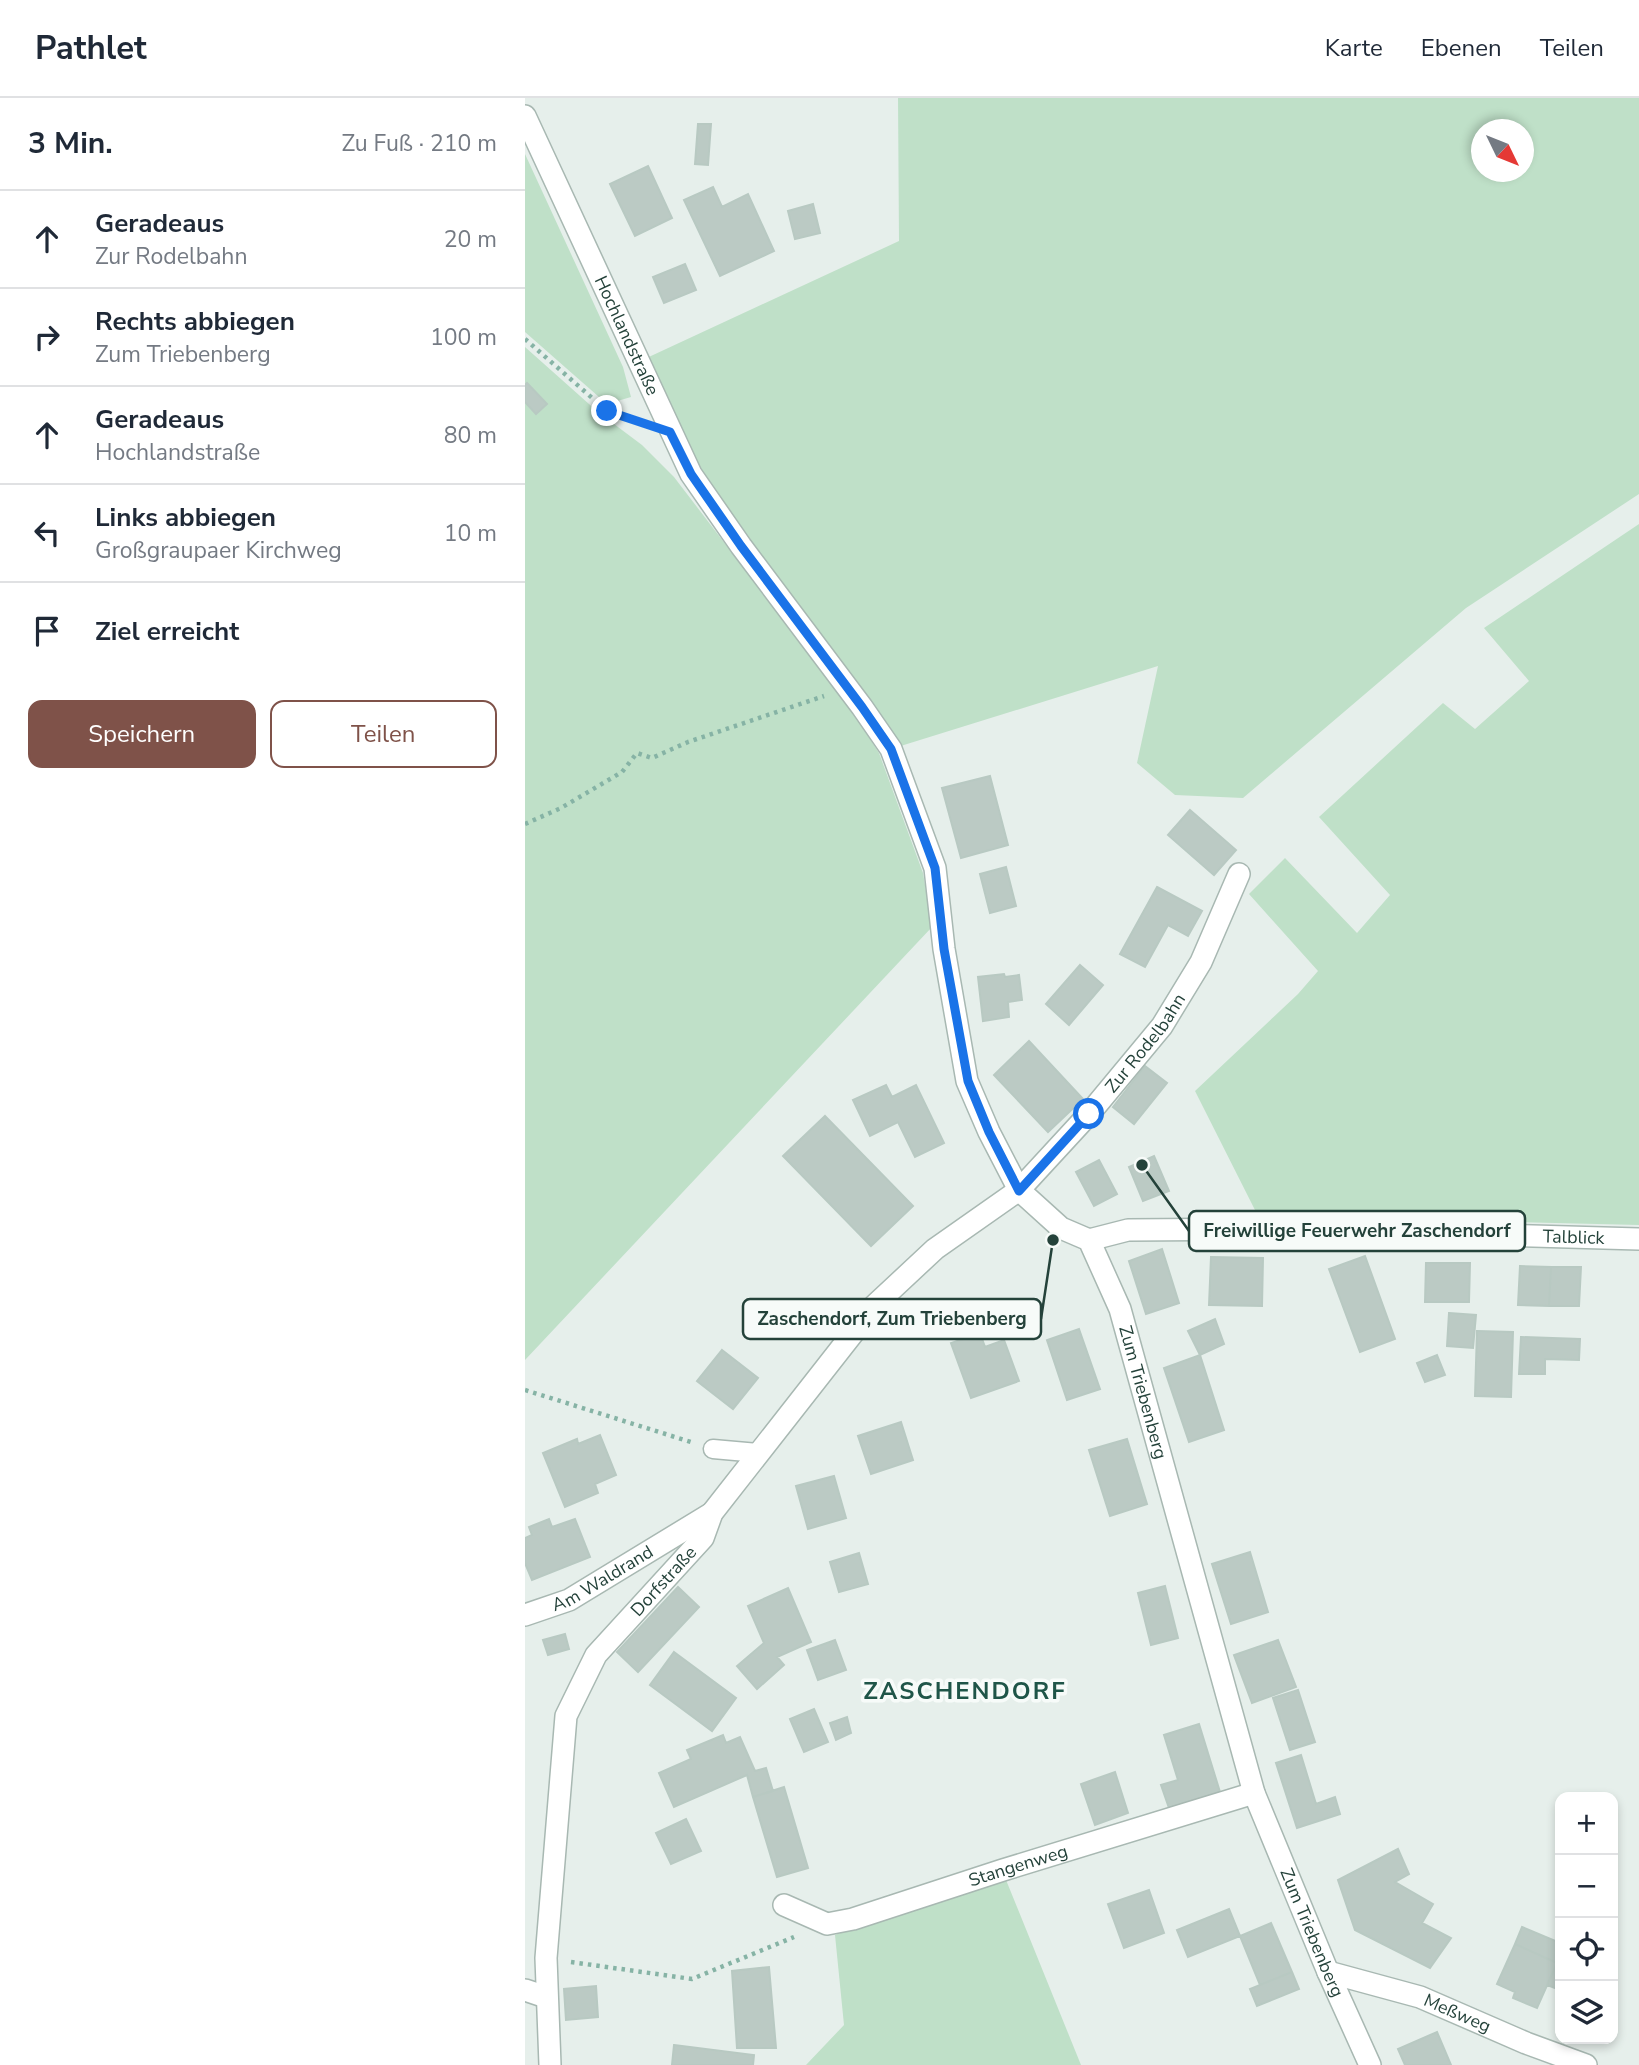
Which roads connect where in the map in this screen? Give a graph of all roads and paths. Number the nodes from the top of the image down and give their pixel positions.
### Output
1 (525, 116) edge
2 (525, 339) edge
3 (670, 432) junction
4 (849, 689) junction
5 (525, 824) edge
6 (1239, 874) dead end
7 (1019, 1191) junction
8 (1639, 1239) edge
9 (1089, 1240) junction
10 (525, 1390) edge
11 (713, 1448) joint
12 (758, 1453) junction
13 (712, 1513) junction
14 (525, 1615) edge
15 (1254, 1793) junction
16 (784, 1905) dead end
17 (827, 1924) junction
18 (546, 1958) junction
19 (1328, 1972) junction
20 (525, 1990) edge
21 (546, 1997) junction
22 (550, 2065) edge
23 (1370, 2065) edge
24 (1586, 2065) edge

1 - 3 street, Hochlandstraße
2 - 3 path
3 - 4 street, Hochlandstraße
4 - 5 path
4 - 7 street, Hochlandstraße
6 - 7 street, Zur Rodelbahn
7 - 9 street
7 - 12 street, Dorfstraße
8 - 9 street, Talblick
9 - 15 street, Zum Triebenberg
10 - 11 path
11 - 12 lane
12 - 13 street, Dorfstraße
13 - 14 street, Am Waldrand
13 - 18 street, Dorfstraße
15 - 17 street, Stangenweg
15 - 19 street, Zum Triebenberg
16 - 17 street
17 - 18 path
18 - 21 street, Dorfstraße
19 - 23 street, Zum Triebenberg
19 - 24 street, Meßweg
20 - 21 street
21 - 22 street, Dorfstraße

